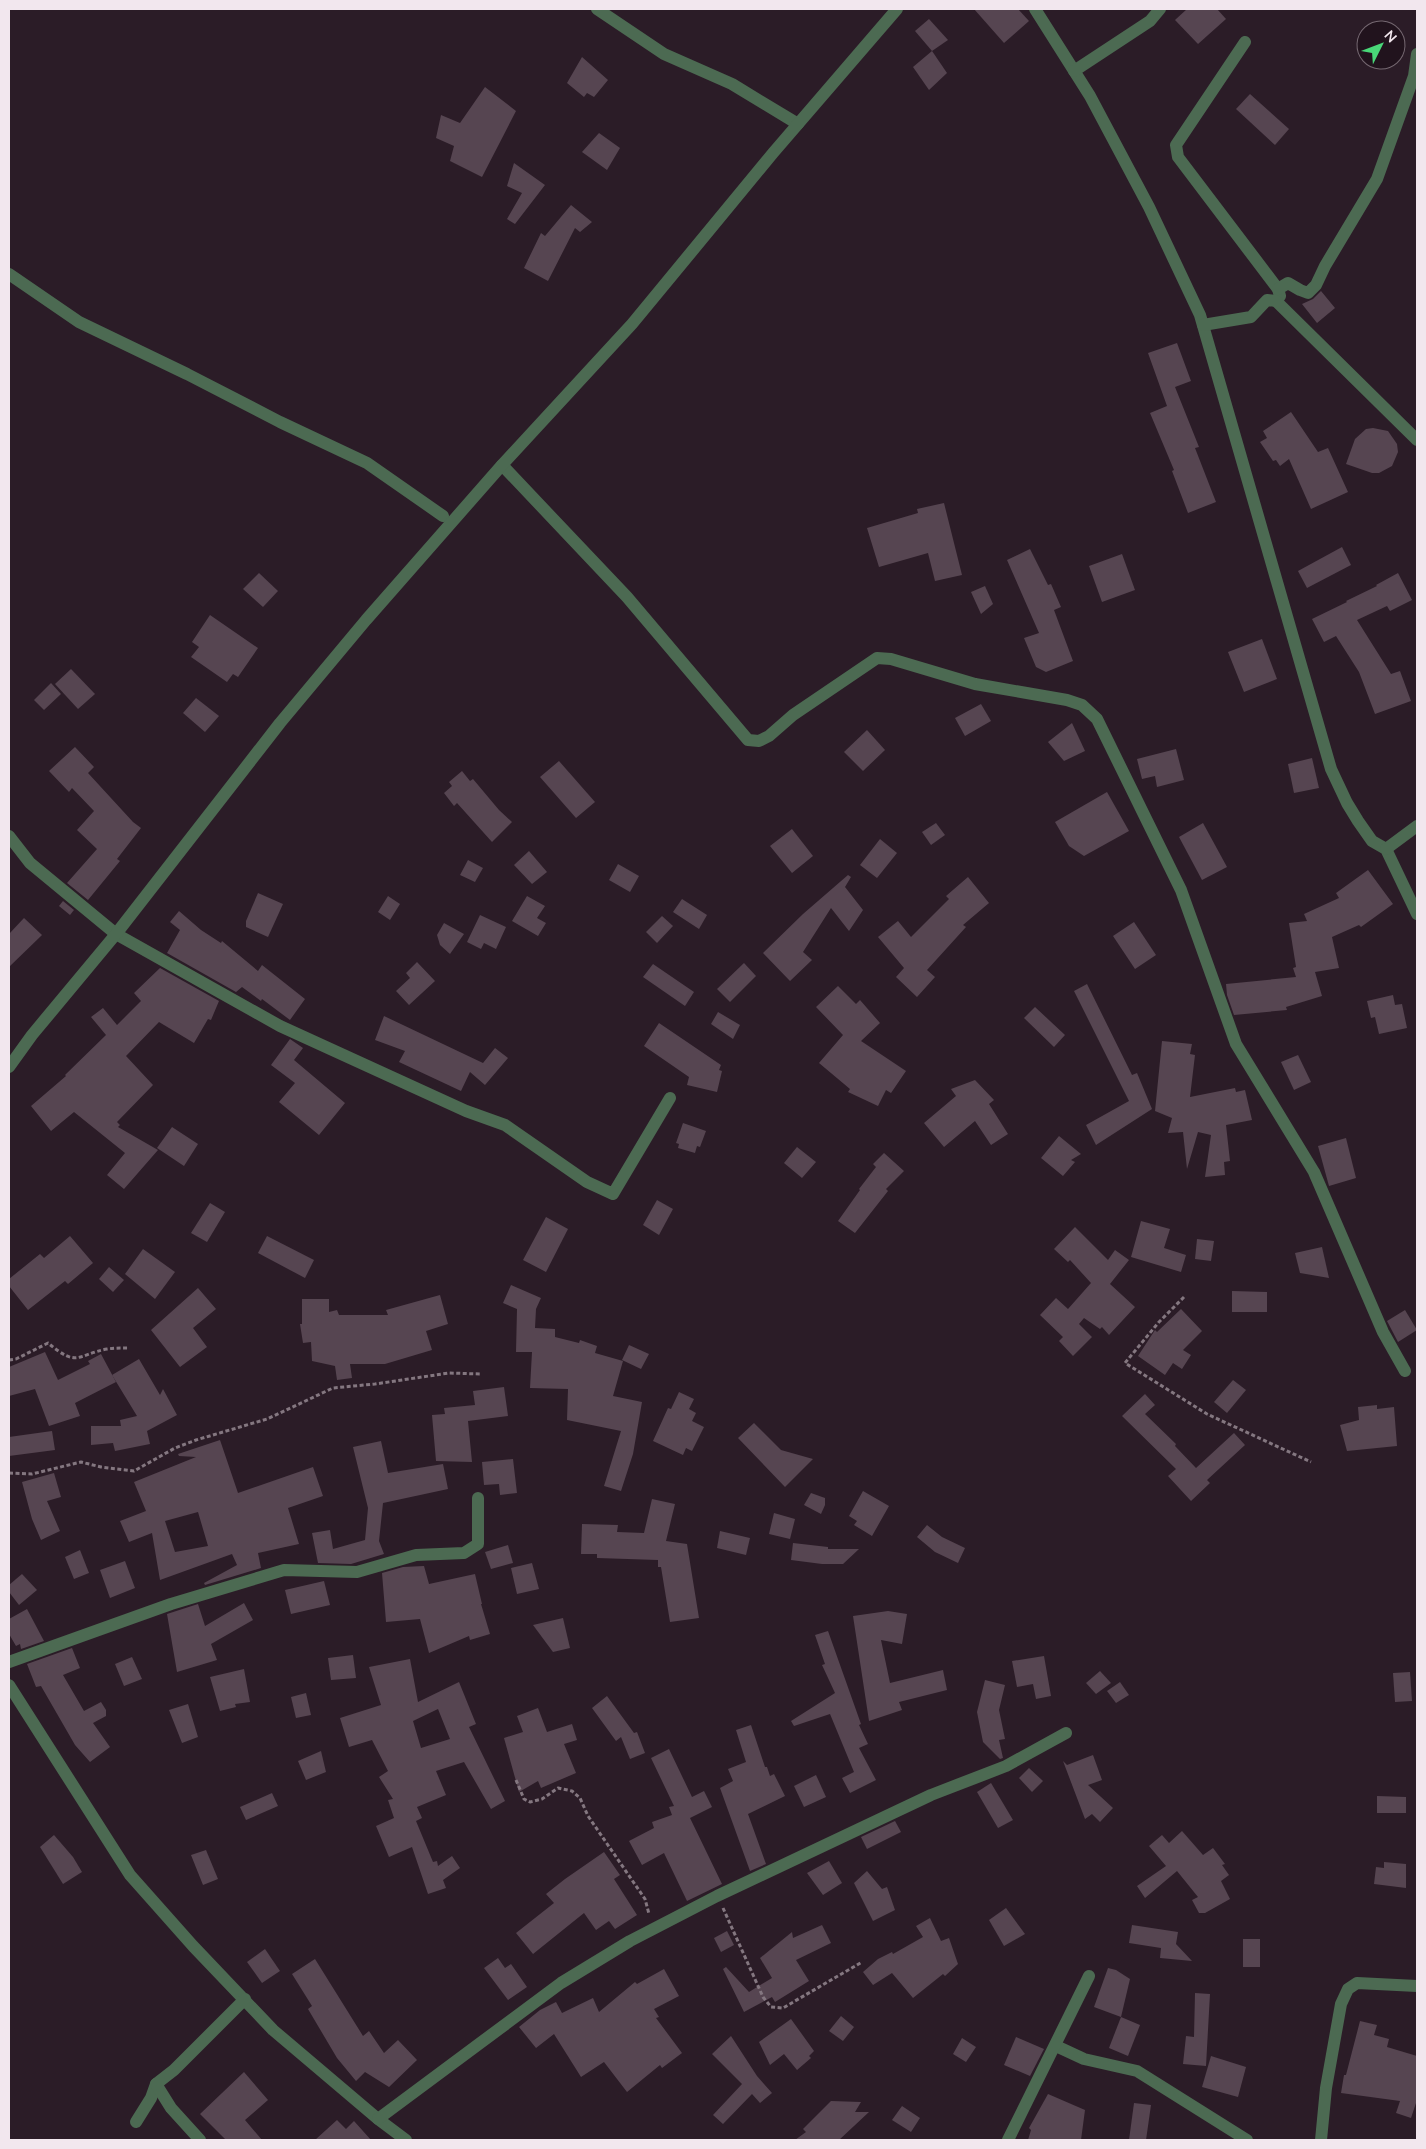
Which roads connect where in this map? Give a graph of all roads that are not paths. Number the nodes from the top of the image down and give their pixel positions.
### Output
1 (597, 9) edge
2 (897, 9) edge
3 (1034, 9) edge
4 (1160, 9) edge
5 (1245, 42) dead end
6 (1417, 54) edge
7 (1074, 71) junction
8 (798, 124) junction
9 (9, 274) edge
10 (1277, 295) junction
11 (1204, 325) junction
12 (1417, 440) edge
13 (502, 465) junction
14 (443, 516) dead end
15 (1417, 826) edge
16 (9, 836) edge
17 (1386, 849) junction
18 (1417, 914) edge
19 (116, 934) junction
20 (9, 1067) edge
21 (670, 1098) dead end
22 (1405, 1371) dead end
23 (478, 1498) dead end
24 (9, 1662) edge
25 (9, 1685) edge
26 (1066, 1733) dead end
27 (1089, 1976) dead end
28 (1417, 1986) edge
29 (246, 1999) junction
30 (1056, 2046) junction
31 (156, 2084) junction
32 (378, 2120) junction
33 (136, 2122) dead end
34 (200, 2140) edge
35 (405, 2140) edge
36 (1008, 2140) edge
37 (1247, 2140) edge
38 (1321, 2140) edge

1 - 8 street
2 - 8 street
3 - 7 street
4 - 7 street
5 - 10 street
6 - 10 street
7 - 11 street
8 - 13 street
9 - 14 street
10 - 11 street
10 - 12 street
11 - 17 street
13 - 19 street
13 - 22 street
15 - 17 street
16 - 19 street
17 - 18 street
19 - 20 street
19 - 21 street
23 - 24 street
25 - 29 street
26 - 32 street
27 - 30 street
28 - 38 street
29 - 31 street
29 - 32 street
30 - 36 street
30 - 37 street
31 - 33 street
31 - 34 street
32 - 35 street

